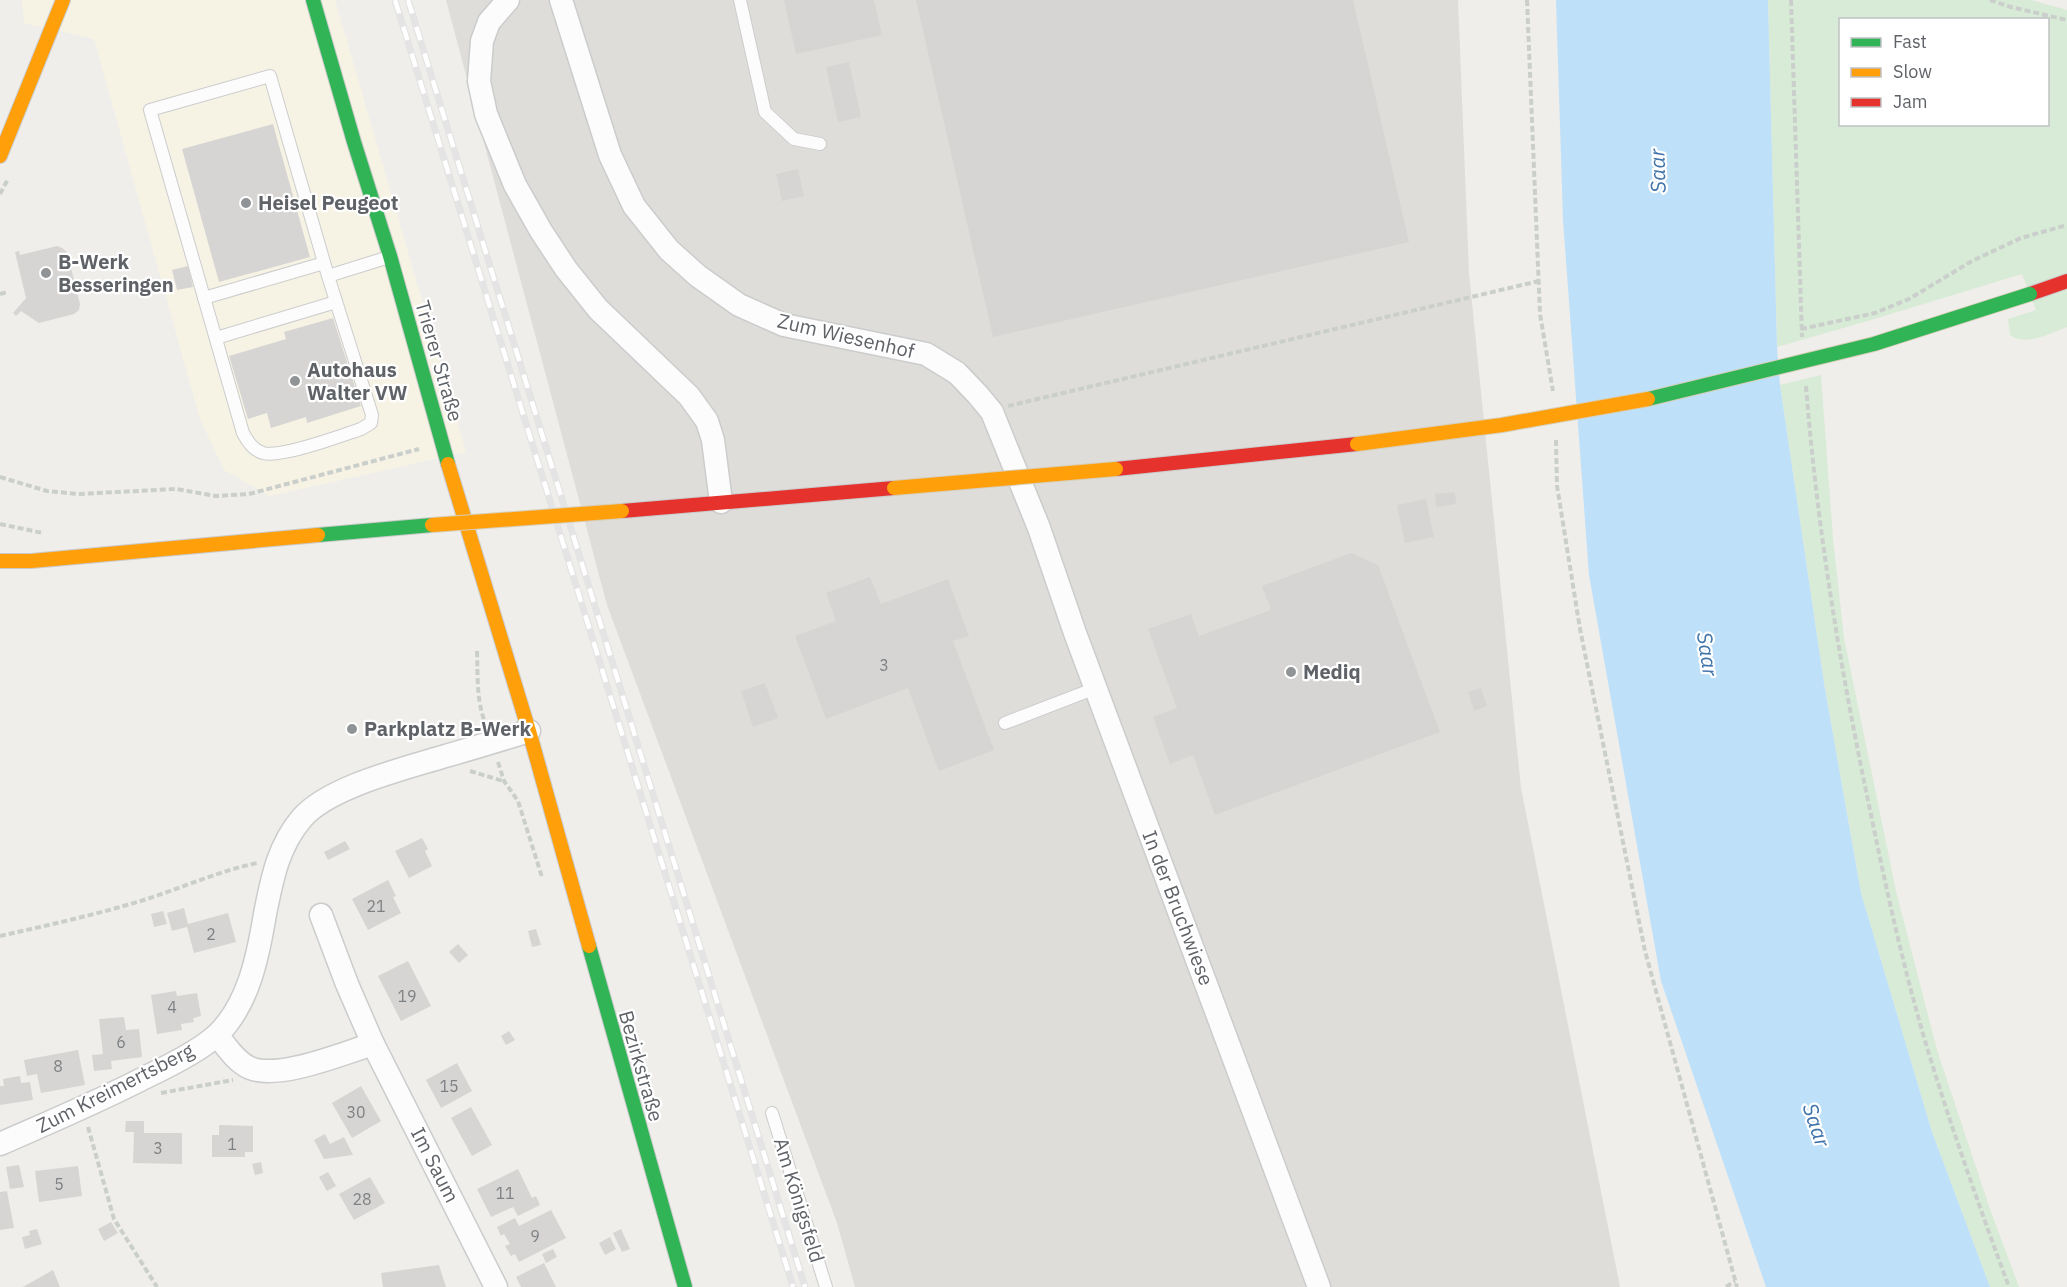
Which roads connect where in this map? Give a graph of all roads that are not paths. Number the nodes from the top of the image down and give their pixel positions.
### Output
1 (314, 0) edge
2 (508, 0) edge
3 (561, 0) edge
4 (740, 0) edge
5 (61, 4) edge
6 (820, 144) dead end
7 (0, 156) edge
8 (390, 256) junction
9 (324, 263) junction
10 (328, 276) junction
11 (2067, 281) edge
12 (204, 298) junction
13 (336, 302) junction
14 (216, 338) junction
15 (721, 502) junction
16 (1039, 528) joint
17 (1, 561) edge
18 (1096, 688) junction
19 (1005, 723) dead end
20 (529, 731) junction
21 (562, 855) joint
22 (321, 915) dead end
23 (217, 1035) junction
24 (373, 1044) junction
25 (772, 1113) dead end
26 (0, 1144) edge
27 (496, 1287) edge
28 (685, 1287) edge
29 (826, 1287) edge
30 (1319, 1287) edge

1 - 8 main road, Trierer Straße
2 - 15 street
3 - 16 street, Zum Wiesenhof
4 - 6 lane
5 - 7 main road
8 - 10 lane
8 - 20 main road, Trierer Straße
9 - 10 lane
9 - 12 lane
9 - 12 lane
10 - 13 lane
11 - 15 main road, bridge
12 - 14 lane
13 - 14 lane
13 - 14 lane
15 - 17 main road, bridge
16 - 18 street, In der Bruchwiese
18 - 19 lane
18 - 30 street, In der Bruchwiese
20 - 21 main road, Trierer Straße
20 - 23 street, Zum Kreimertsberg
21 - 28 main road, Bezirkstraße
22 - 24 street, Im Saum
23 - 24 street
23 - 26 street, Zum Kreimertsberg
24 - 27 street, Im Saum
25 - 29 lane, Am Königsfeld

